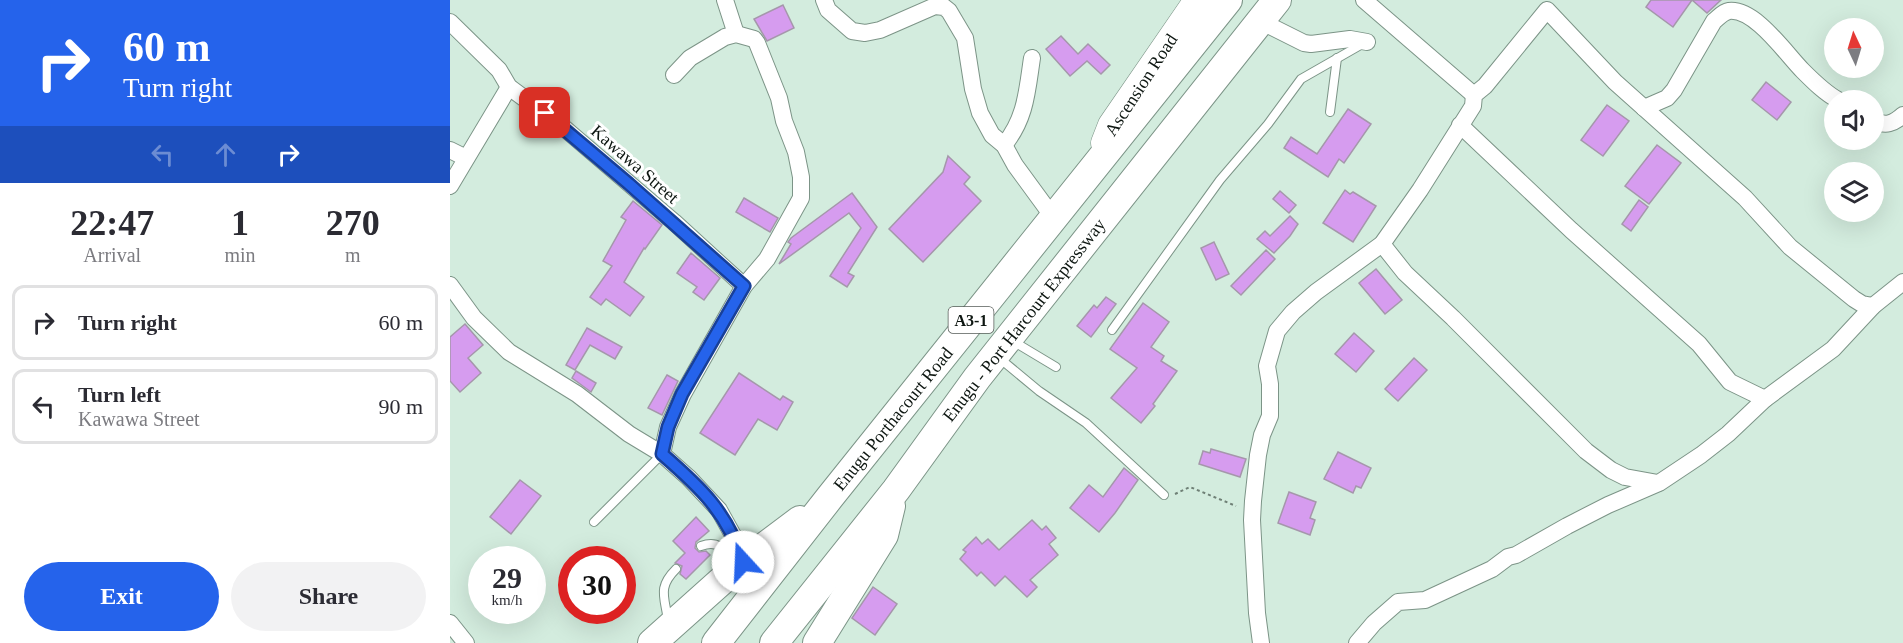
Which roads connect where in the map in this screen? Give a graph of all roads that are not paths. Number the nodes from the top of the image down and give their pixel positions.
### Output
1 (725, 0) edge
2 (824, 0) edge
3 (1197, 0) edge
4 (1228, 0) edge
5 (1364, 0) edge
6 (1733, 5) edge
7 (1269, 10) edge
8 (450, 22) edge
9 (736, 34) junction
10 (1367, 42) joint
11 (1032, 58) dead end
12 (1337, 58) junction
13 (674, 75) dead end
14 (509, 87) junction
15 (1824, 91) edge
16 (1474, 95) junction
17 (1644, 108) junction
18 (1330, 112) dead end
19 (1903, 116) edge
20 (1884, 124) edge
21 (1460, 125) junction
22 (1004, 145) junction
23 (450, 150) edge
24 (466, 158) junction
25 (1091, 172) junction
26 (450, 186) edge
27 (1053, 217) junction
28 (1382, 244) junction
29 (1903, 282) edge
30 (450, 285) edge
31 (744, 286) junction
32 (1873, 306) junction
33 (1112, 330) dead end
34 (1002, 347) junction
35 (1056, 367) dead end
36 (1765, 399) junction
37 (662, 454) junction
38 (1659, 483) junction
39 (896, 490) junction
40 (1164, 495) road end
41 (830, 497) junction
42 (594, 522) dead end
43 (701, 546) dead end
44 (740, 565) junction
45 (676, 570) dead end
46 (450, 623) edge
47 (661, 635) edge
48 (466, 643) edge
49 (716, 643) edge
50 (774, 643) edge
51 (817, 643) edge
52 (1261, 643) edge
53 (1357, 643) edge

1 - 9 street
2 - 22 street
3 - 25 main road, Ascension Road
4 - 25 highway, Enugu Porthacourt Road / A3-1
5 - 16 street
6 - 15 street
6 - 17 street
7 - 10 street
7 - 34 highway, Enugu - Port Harcourt Expressway / A3-1
8 - 14 street, Kawawa Street
9 - 13 street
9 - 31 street
10 - 12 lane
11 - 22 street
12 - 18 lane
12 - 33 lane
14 - 24 street
14 - 31 street, Kawawa Street
16 - 17 street
16 - 21 street
17 - 32 street
19 - 20 street
21 - 28 street
21 - 36 street
22 - 27 street
23 - 24 street
24 - 26 street
25 - 27 highway, Enugu Porthacourt Road / A3-1
27 - 41 highway, Enugu Porthacourt Road / A3-1
28 - 38 street
28 - 52 street
29 - 32 street
30 - 37 street
31 - 37 street
32 - 36 street
34 - 35 lane
34 - 39 highway, Enugu - Port Harcourt Expressway / A3-1
34 - 40 lane
36 - 38 street
37 - 42 lane
37 - 44 street
38 - 53 street
39 - 50 highway, Enugu - Port Harcourt Expressway / A3-1
39 - 51 highway
41 - 44 highway
41 - 49 highway, Enugu Porthacourt Road / A3-1
43 - 44 lane
44 - 47 highway
45 - 47 lane
46 - 48 street

